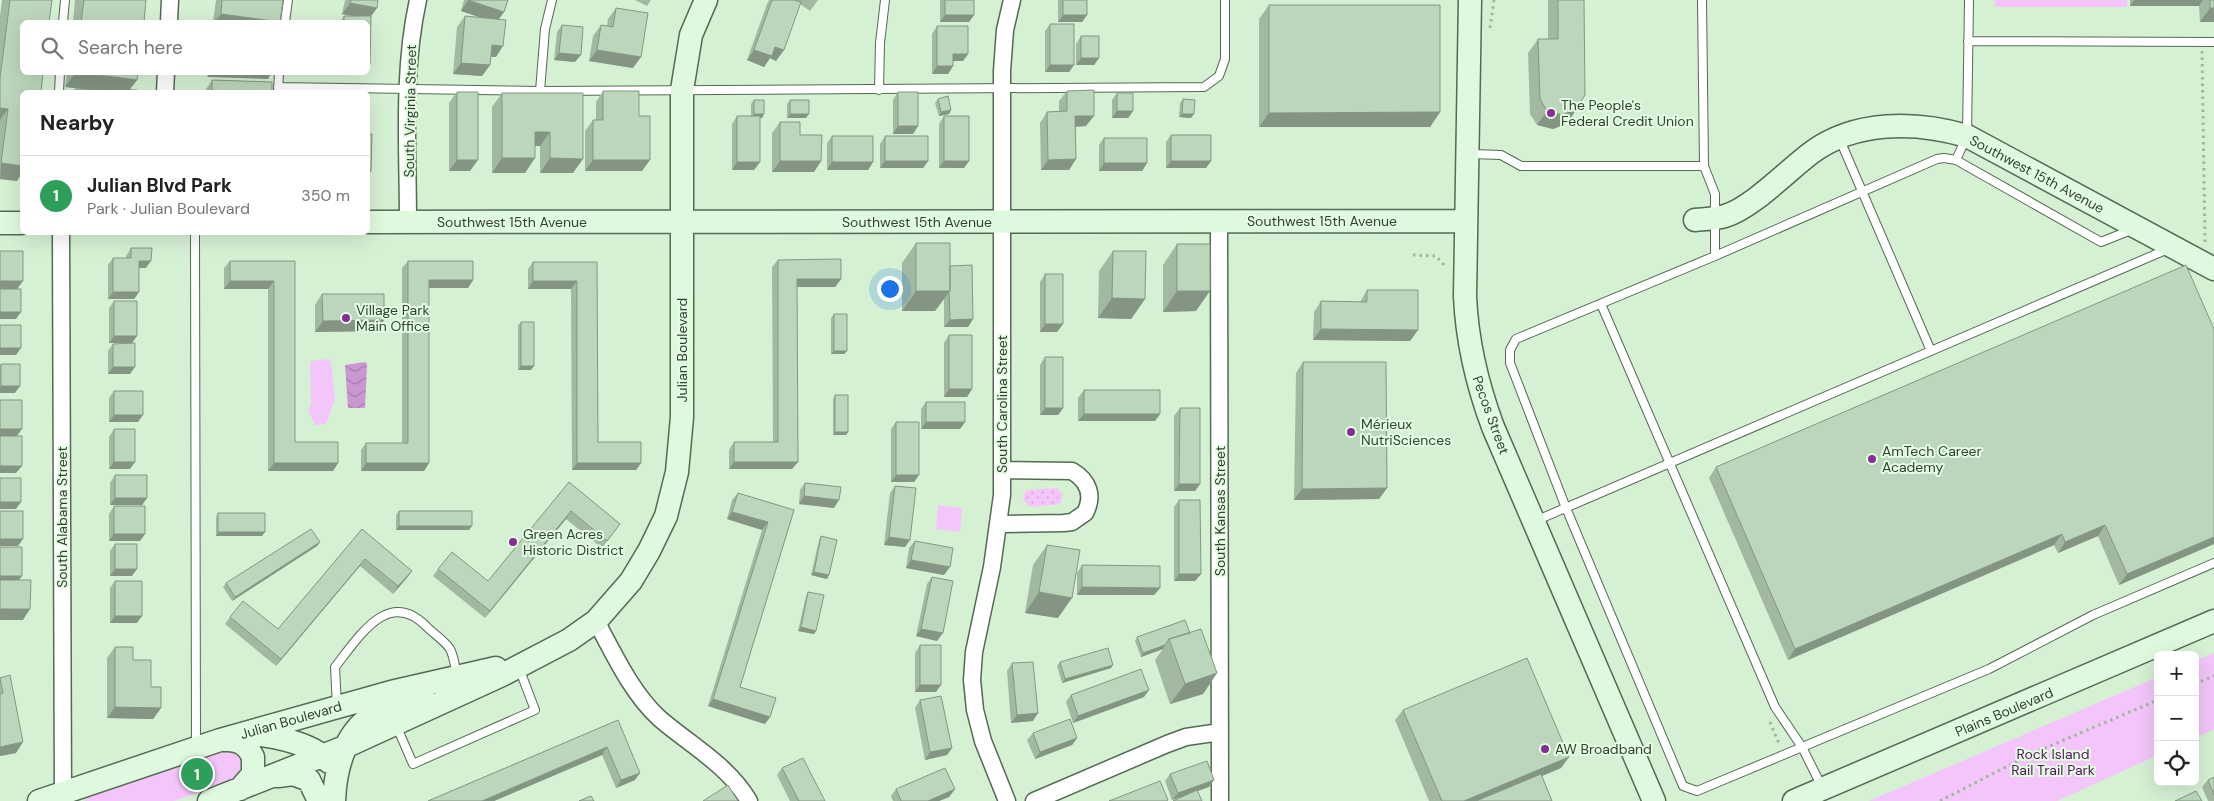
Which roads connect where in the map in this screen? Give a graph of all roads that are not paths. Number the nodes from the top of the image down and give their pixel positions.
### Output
1 (66, 0) edge
2 (170, 0) edge
3 (288, 0) edge
4 (418, 0) edge
5 (552, 0) edge
6 (706, 0) edge
7 (885, 0) edge
8 (1012, 0) edge
9 (1226, 0) edge
10 (1470, 0) edge
11 (1702, 0) edge
12 (1969, 0) edge
13 (63, 20) edge
14 (169, 20) edge
15 (285, 20) edge
16 (1968, 41) junction
17 (2214, 42) edge
18 (60, 75) edge
19 (166, 75) edge
20 (279, 75) edge
21 (1002, 89) junction
22 (59, 90) edge
23 (165, 90) edge
24 (278, 90) edge
25 (409, 90) junction
26 (682, 90) junction
27 (879, 90) junction
28 (540, 91) junction
29 (1838, 136) junction
30 (1967, 136) junction
31 (1466, 154) junction
32 (1956, 160) junction
33 (1704, 166) junction
34 (1862, 192) junction
35 (1705, 219) junction
36 (1466, 221) junction
37 (0, 222) edge
38 (20, 222) edge
39 (370, 222) edge
40 (408, 222) junction
41 (682, 222) junction
42 (1001, 222) junction
43 (1218, 222) junction
44 (2136, 228) junction
45 (61, 235) edge
46 (195, 235) edge
47 (2172, 247) junction
48 (1715, 256) junction
49 (2214, 269) edge
50 (1601, 304) junction
51 (1931, 351) junction
52 (1669, 463) junction
53 (1003, 470) junction
54 (1566, 508) junction
55 (1534, 522) junction
56 (1000, 524) junction
57 (2214, 563) edge
58 (596, 621) junction
59 (2214, 621) edge
60 (546, 651) junction
61 (518, 666) junction
62 (455, 678) junction
63 (337, 708) junction
64 (395, 725) junction
65 (1220, 732) junction
66 (229, 738) junction
67 (347, 746) junction
68 (1802, 747) junction
69 (196, 748) junction
70 (324, 756) junction
71 (270, 777) junction
72 (1823, 788) junction
73 (240, 789) junction
74 (334, 792) edge
75 (63, 797) edge
76 (39, 801) edge
77 (209, 801) edge
78 (319, 801) edge
79 (749, 801) edge
80 (1008, 801) edge
81 (1034, 801) edge
82 (1220, 801) edge
83 (1654, 801) edge
84 (1794, 801) edge

1 - 13 lane
2 - 14 street
3 - 15 lane
4 - 25 street, South Virginia Street
5 - 28 lane
6 - 26 street, Julian Boulevard
7 - 27 lane
8 - 21 street, South Carolina Street
9 - 21 lane
10 - 31 street, Pecos Street
11 - 33 lane
12 - 16 lane
16 - 17 lane
16 - 30 lane
18 - 22 lane
19 - 23 street
20 - 24 lane
21 - 27 lane
21 - 42 street, South Carolina Street
24 - 25 lane
25 - 28 lane
25 - 40 street, South Virginia Street
26 - 27 lane
26 - 28 lane
26 - 41 street, Julian Boulevard
29 - 30 street, Southwest 15th Avenue
29 - 34 lane
29 - 35 street, Southwest 15th Avenue
30 - 32 lane
30 - 44 street, Southwest 15th Avenue
31 - 33 lane
31 - 36 street, Pecos Street
32 - 34 lane
32 - 44 lane
33 - 35 lane
34 - 48 lane
34 - 51 lane
35 - 48 lane
36 - 43 street, Southwest 15th Avenue
36 - 55 street, Pecos Street
37 - 38 street
39 - 40 street, Southwest 15th Avenue
40 - 41 street, Southwest 15th Avenue
41 - 42 street, Southwest 15th Avenue
41 - 58 street, Julian Boulevard
42 - 43 street, Southwest 15th Avenue
42 - 53 street, South Carolina Street
43 - 65 street, South Kansas Street
44 - 47 street, Southwest 15th Avenue
45 - 75 street, South Alabama Street
46 - 69 lane
47 - 49 street, Southwest 15th Avenue
47 - 51 lane
48 - 50 lane
50 - 52 lane
50 - 54 lane
51 - 52 lane
52 - 54 lane
52 - 68 lane
53 - 56 street, South Carolina Street
53 - 56 street
54 - 55 lane
54 - 68 lane
55 - 83 street, Pecos Street
56 - 80 street, South Carolina Street
57 - 68 lane
58 - 60 street, Julian Boulevard
58 - 79 street
59 - 72 street, Plains Boulevard
60 - 61 street, Julian Boulevard
60 - 62 street, Julian Boulevard
61 - 64 street, Julian Boulevard
61 - 64 lane
62 - 63 street, Julian Boulevard
62 - 63 lane
62 - 67 street
63 - 66 street, Julian Boulevard
64 - 67 street, Julian Boulevard
65 - 81 street
65 - 82 street, South Kansas Street
66 - 69 street, Julian Boulevard
66 - 70 street
66 - 73 street
67 - 70 street, Julian Boulevard
67 - 74 street
68 - 72 lane
69 - 75 street, Julian Boulevard
70 - 71 street, Julian Boulevard
70 - 74 street
71 - 73 street, Julian Boulevard
71 - 78 street
72 - 84 street, Plains Boulevard
73 - 77 street, Julian Boulevard
75 - 76 street, Julian Boulevard

